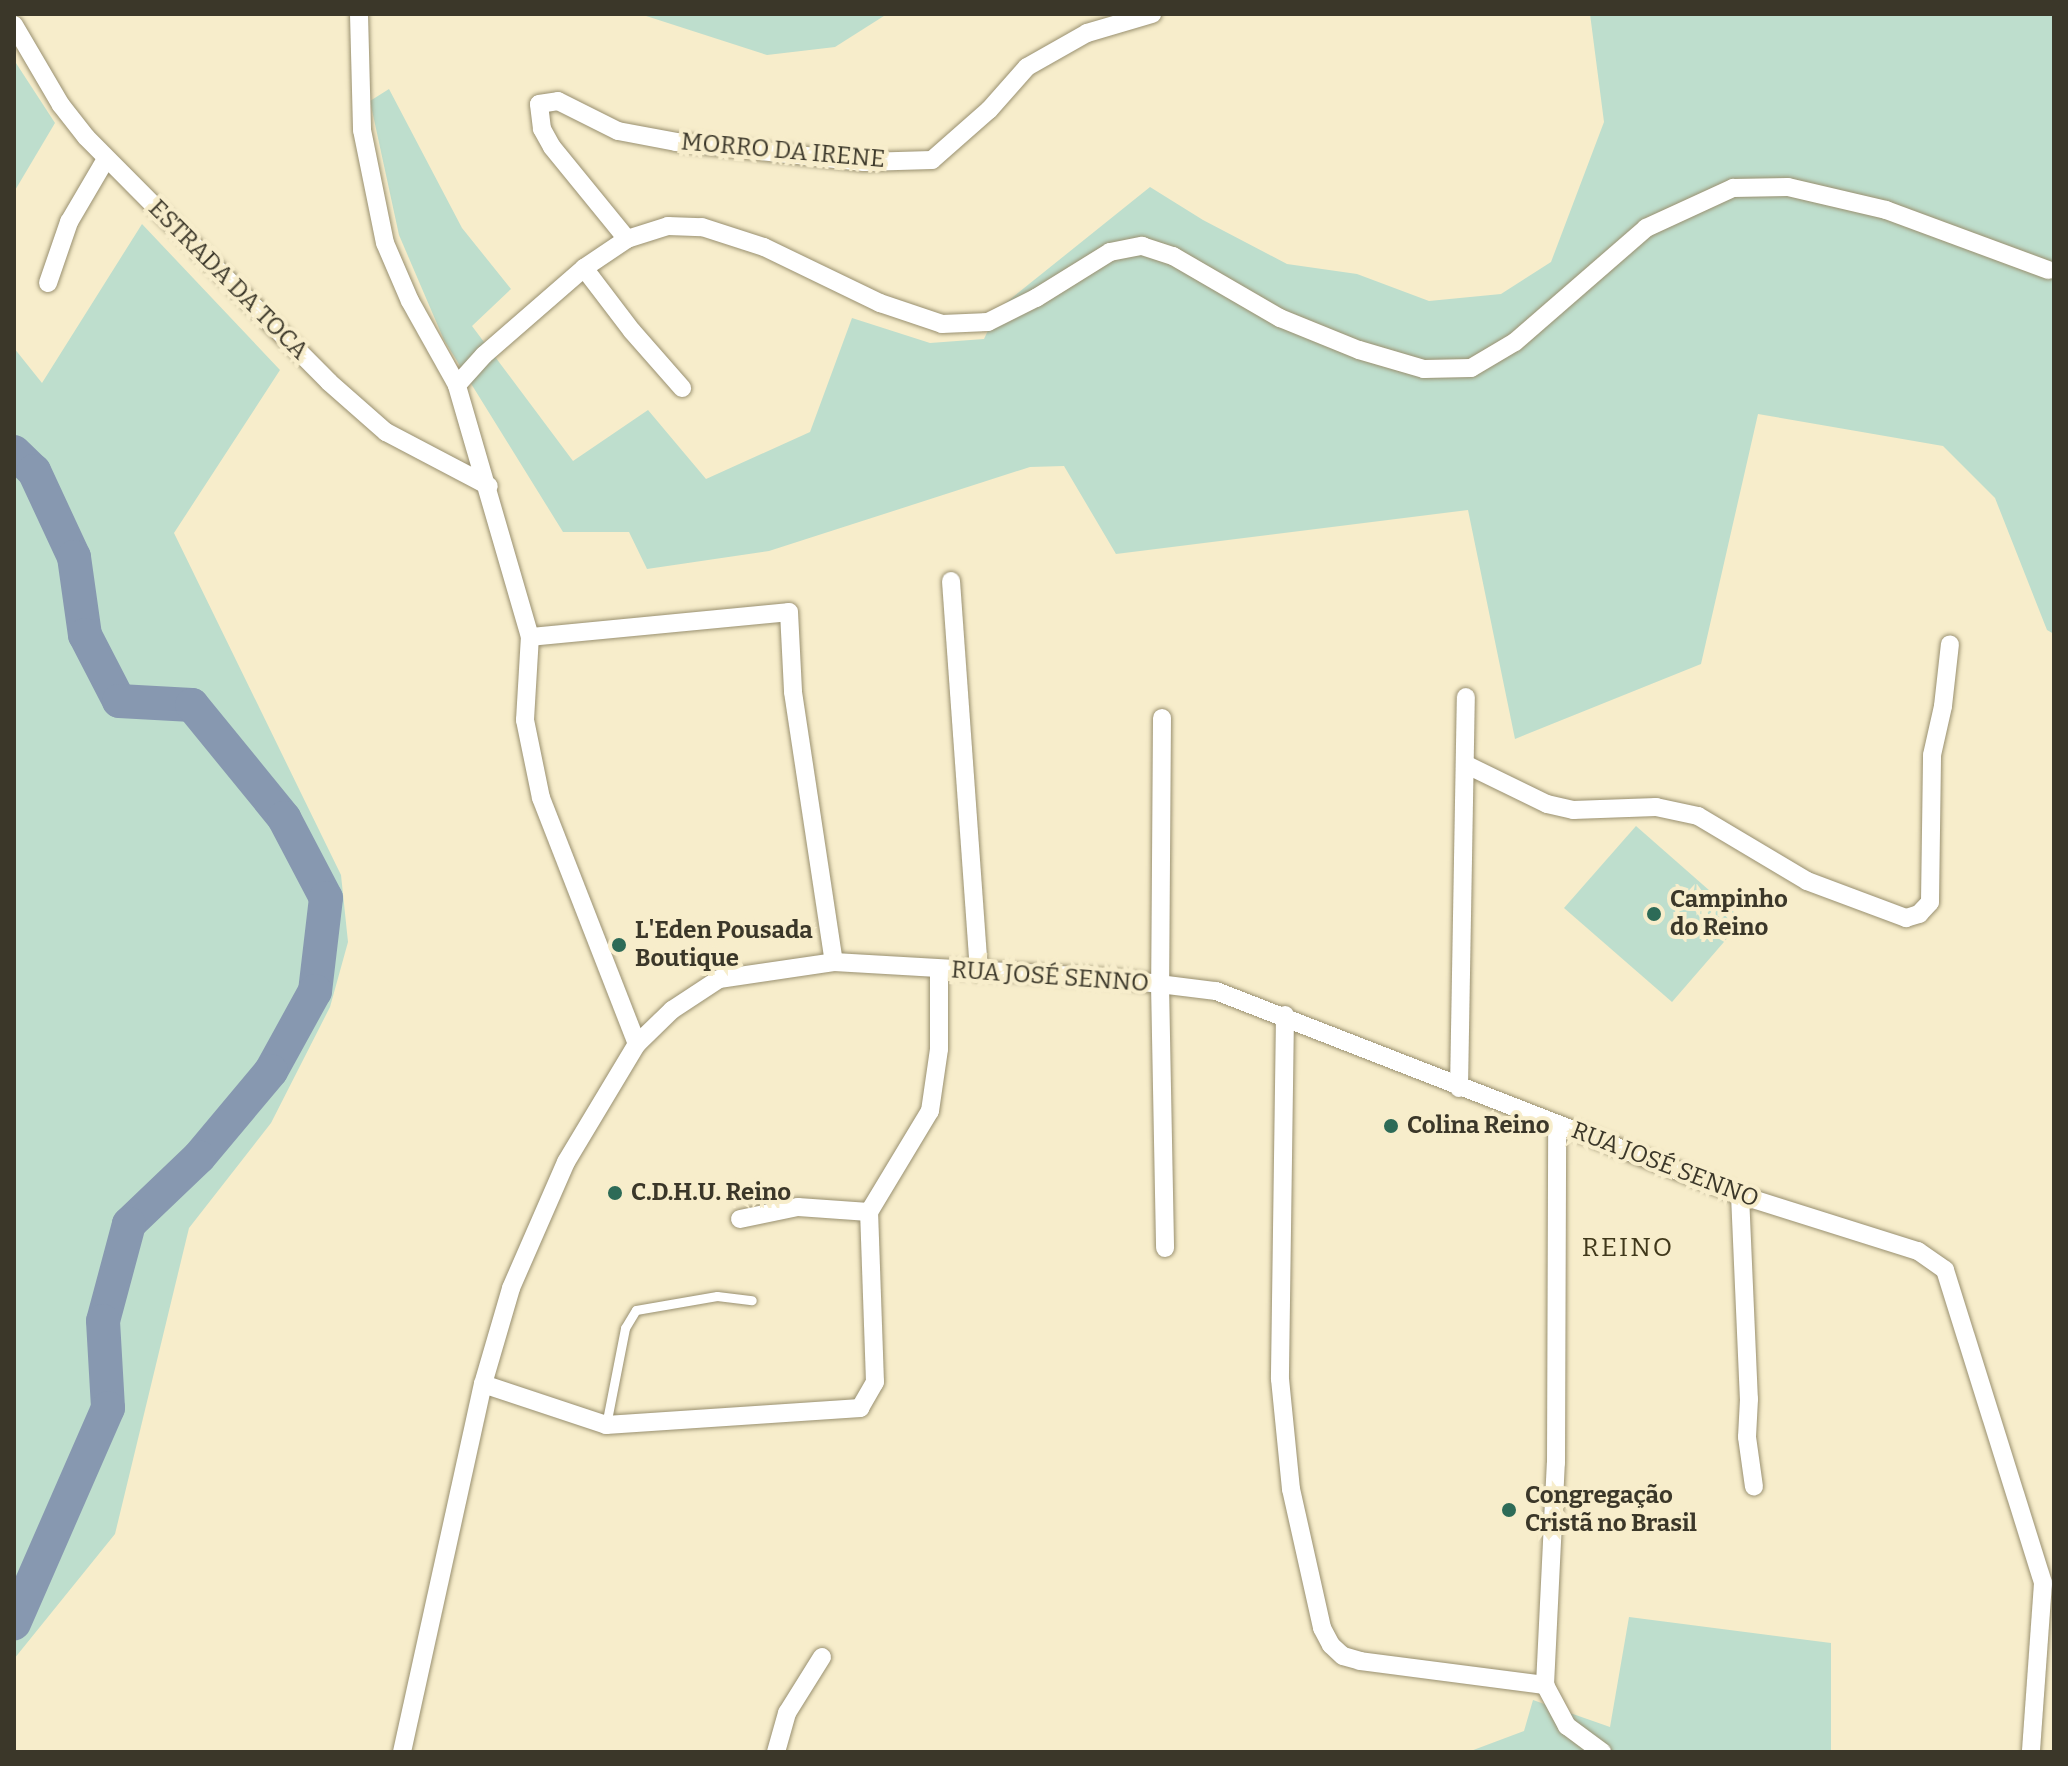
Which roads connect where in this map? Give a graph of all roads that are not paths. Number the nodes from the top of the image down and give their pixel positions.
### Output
1 (359, 14) edge
2 (1152, 14) edge
3 (14, 25) edge
4 (106, 159) junction
5 (627, 239) junction
6 (584, 268) junction
7 (2048, 270) dead end
8 (48, 283) dead end
9 (457, 385) junction
10 (682, 388) dead end
11 (489, 486) junction
12 (951, 581) dead end
13 (530, 637) junction
14 (1950, 644) dead end
15 (1466, 697) dead end
16 (1162, 718) dead end
17 (1467, 765) junction
18 (834, 962) junction
19 (939, 969) junction
20 (979, 972) junction
21 (1160, 984) junction
22 (1285, 1015) junction
23 (637, 1044) junction
24 (1459, 1088) junction
25 (1557, 1124) junction
26 (1740, 1195) junction
27 (869, 1212) junction
28 (740, 1219) dead end
29 (1165, 1248) dead end
30 (752, 1300) dead end
31 (483, 1384) junction
32 (606, 1425) junction
33 (1754, 1487) dead end
34 (2048, 1582) edge
35 (822, 1657) dead end
36 (1545, 1685) junction
37 (1567, 1726) junction
38 (402, 1752) edge
39 (776, 1752) edge
40 (1579, 1752) edge
41 (1602, 1752) edge
42 (2031, 1752) edge

1 - 9 street
2 - 5 street, MORRO DA IRENE
3 - 4 street, ESTRADA DA TOCA
4 - 8 street
4 - 11 street, ESTRADA DA TOCA
5 - 6 street
5 - 7 street
6 - 9 street
6 - 10 street
9 - 11 street
11 - 13 street
12 - 20 street
13 - 18 street
13 - 23 street
14 - 17 street
15 - 17 street
16 - 21 street
17 - 24 street
18 - 19 street, RUA JOSÉ SENNO
18 - 23 street, RUA JOSÉ SENNO
19 - 20 street, RUA JOSÉ SENNO
19 - 27 street
20 - 21 street, RUA JOSÉ SENNO
21 - 22 street, RUA JOSÉ SENNO
21 - 29 street
22 - 24 street, RUA JOSÉ SENNO
22 - 36 street
23 - 31 street, RUA JOSÉ SENNO
24 - 25 street, RUA JOSÉ SENNO
25 - 26 street, RUA JOSÉ SENNO
25 - 36 street
26 - 33 street
26 - 34 street, RUA JOSÉ SENNO
27 - 28 street
27 - 32 street
30 - 32 lane
31 - 32 street
31 - 38 street, RUA JOSÉ SENNO
34 - 42 street, RUA JOSÉ SENNO
35 - 39 street
36 - 37 street
37 - 40 street
37 - 41 street

